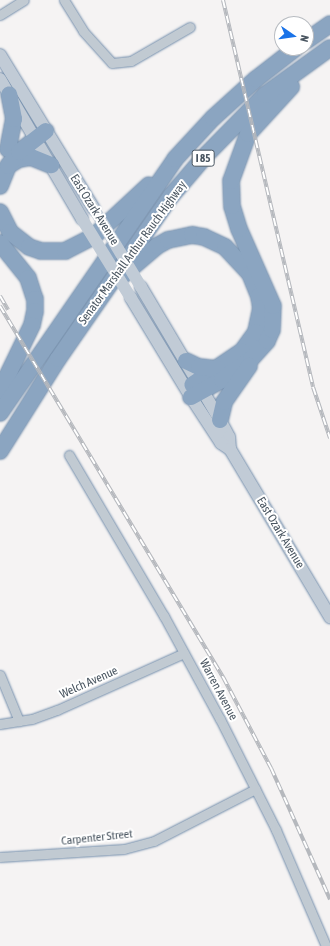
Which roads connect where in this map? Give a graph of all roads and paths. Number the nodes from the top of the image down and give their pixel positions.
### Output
1 (24, 0) edge
2 (64, 0) edge
3 (0, 15) edge
4 (330, 24) edge
5 (190, 27) dead end
6 (314, 35) edge
7 (330, 49) edge
8 (0, 55) edge
9 (286, 56) edge
10 (0, 79) edge
11 (8, 94) junction
12 (38, 130) junction
13 (5, 157) edge
14 (176, 159) junction
15 (51, 164) junction
16 (0, 186) edge
17 (0, 212) edge
18 (0, 243) edge
19 (103, 293) junction
20 (260, 350) junction
21 (186, 361) junction
22 (218, 368) junction
23 (0, 390) edge
24 (195, 390) junction
25 (0, 413) edge
26 (220, 420) junction
27 (230, 449) junction
28 (0, 450) edge
29 (69, 454) dead end
30 (330, 617) edge
31 (184, 653) junction
32 (0, 675) edge
33 (20, 721) junction
34 (0, 724) edge
35 (255, 789) junction
36 (0, 857) edge
37 (326, 946) edge

1 - 3 street
2 - 5 street
4 - 6 highway
7 - 19 highway, Senator Marshall Arthur Rauch Highway / I 85
7 - 20 highway
8 - 12 main road, East Ozark Avenue
9 - 14 highway, Senator Marshall Arthur Rauch Highway / I 85
10 - 11 main road, East Ozark Avenue
11 - 12 main road, East Ozark Avenue
11 - 13 highway
12 - 13 highway
12 - 15 main road, East Ozark Avenue
12 - 21 main road, East Ozark Avenue, bridge
13 - 15 highway
13 - 16 highway
14 - 17 highway
14 - 25 highway, Senator Marshall Arthur Rauch Highway / I 85
15 - 24 main road, East Ozark Avenue, bridge
18 - 23 highway
19 - 22 highway
19 - 28 highway, Senator Marshall Arthur Rauch Highway / I 85
20 - 24 highway
20 - 26 highway
21 - 22 highway
21 - 24 main road, East Ozark Avenue
22 - 24 highway
24 - 26 main road, East Ozark Avenue
24 - 27 main road, East Ozark Avenue
26 - 27 main road, East Ozark Avenue
27 - 30 main road, East Ozark Avenue
29 - 31 street, Warren Avenue
31 - 33 street, Welch Avenue
31 - 35 street, Warren Avenue
32 - 33 street
33 - 34 street, Welch Avenue
35 - 36 street, Carpenter Street
35 - 37 street, Warren Avenue

